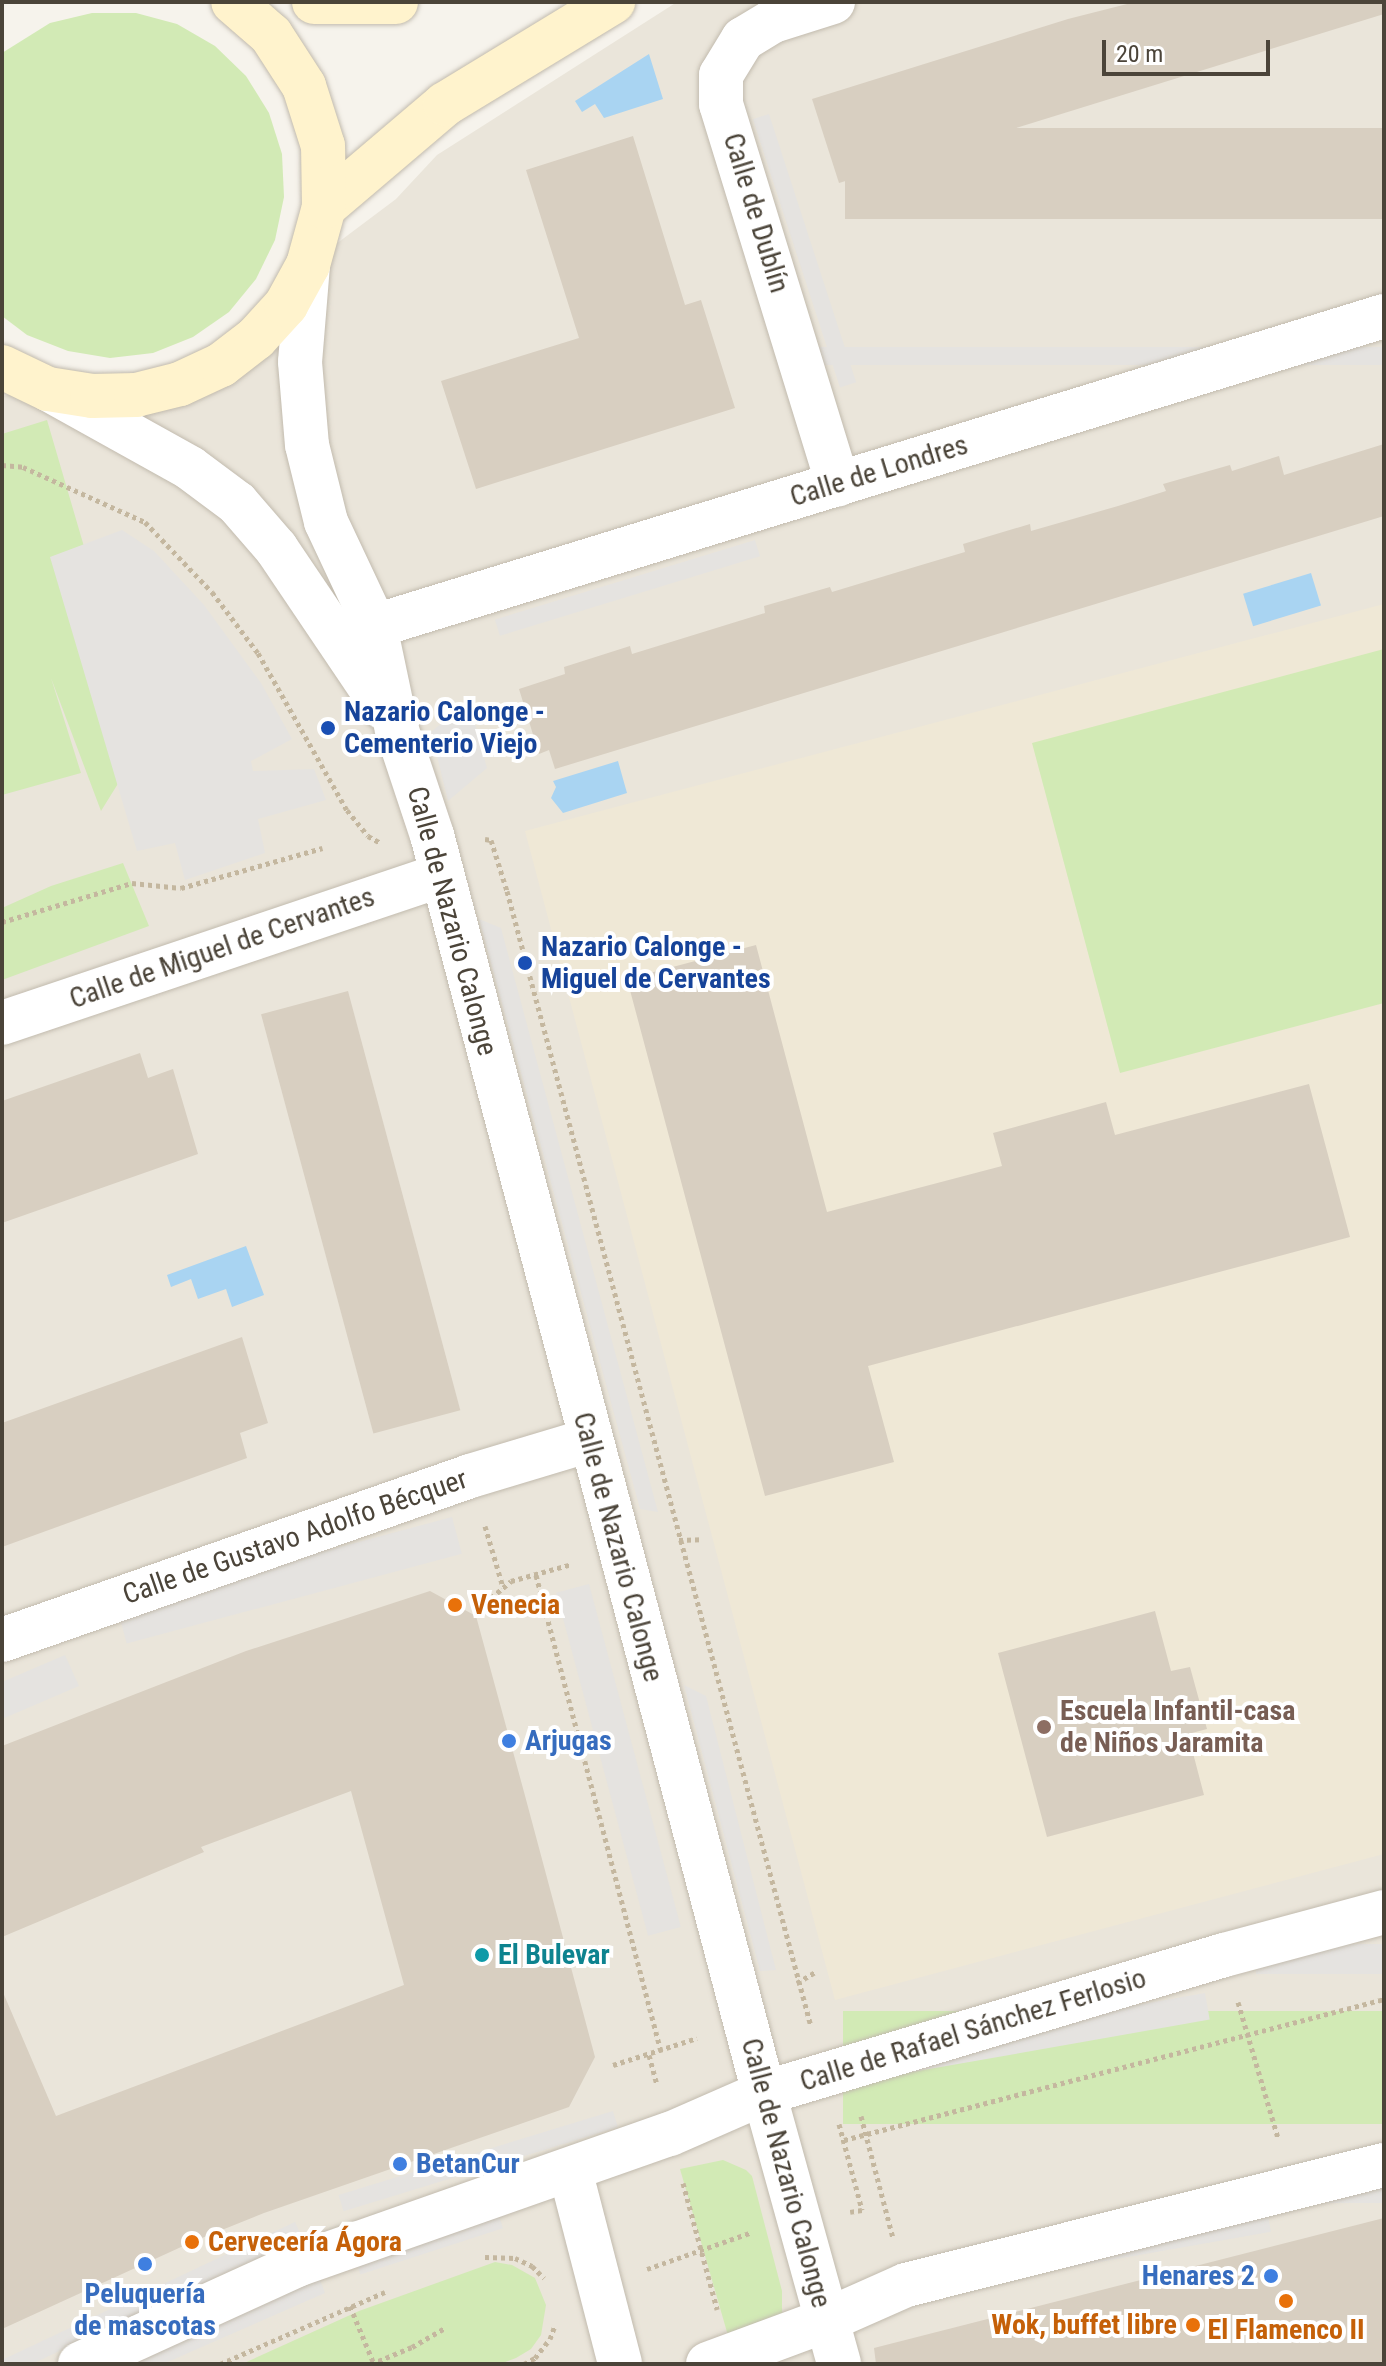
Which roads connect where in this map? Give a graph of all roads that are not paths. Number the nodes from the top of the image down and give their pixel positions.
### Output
1 (233, 2) edge
2 (314, 2) edge
3 (396, 2) edge
4 (613, 2) edge
5 (833, 2) edge
6 (324, 207) junction
7 (308, 265) junction
8 (1384, 316) edge
9 (2, 367) edge
10 (48, 389) junction
11 (838, 484) junction
12 (375, 626) junction
13 (397, 730) junction
14 (437, 855) junction
15 (2, 1023) edge
16 (590, 1440) junction
17 (2, 1640) edge
18 (1384, 1912) edge
19 (764, 2093) junction
20 (1384, 2165) edge
21 (570, 2170) junction
22 (827, 2320) junction
23 (719, 2360) edge
24 (80, 2364) edge
25 (620, 2364) edge
26 (839, 2364) edge

1 - 6 main road
2 - 3 main road
4 - 6 main road
5 - 11 street, Calle de Dublín
6 - 7 main road
7 - 10 main road
7 - 12 street, Calle de Nazario Calonge
8 - 11 street, Calle de Londres
9 - 10 main road
10 - 13 street, Calle de Nazario Calonge
11 - 12 street, Calle de Londres
12 - 13 street, Calle de Nazario Calonge
13 - 14 street, Calle de Nazario Calonge
14 - 15 street, Calle de Miguel de Cervantes
14 - 16 street, Calle de Nazario Calonge
16 - 17 street, Calle de Gustavo Adolfo Bécquer
16 - 19 street, Calle de Nazario Calonge
18 - 19 street, Calle de Rafael Sánchez Ferlosio
19 - 21 street, Calle de Rafael Sánchez Ferlosio
19 - 22 street, Calle de Nazario Calonge
20 - 22 street
21 - 24 street, Calle de Rafael Sánchez Ferlosio
21 - 25 street
22 - 23 street
22 - 26 street, Calle de Nazario Calonge

